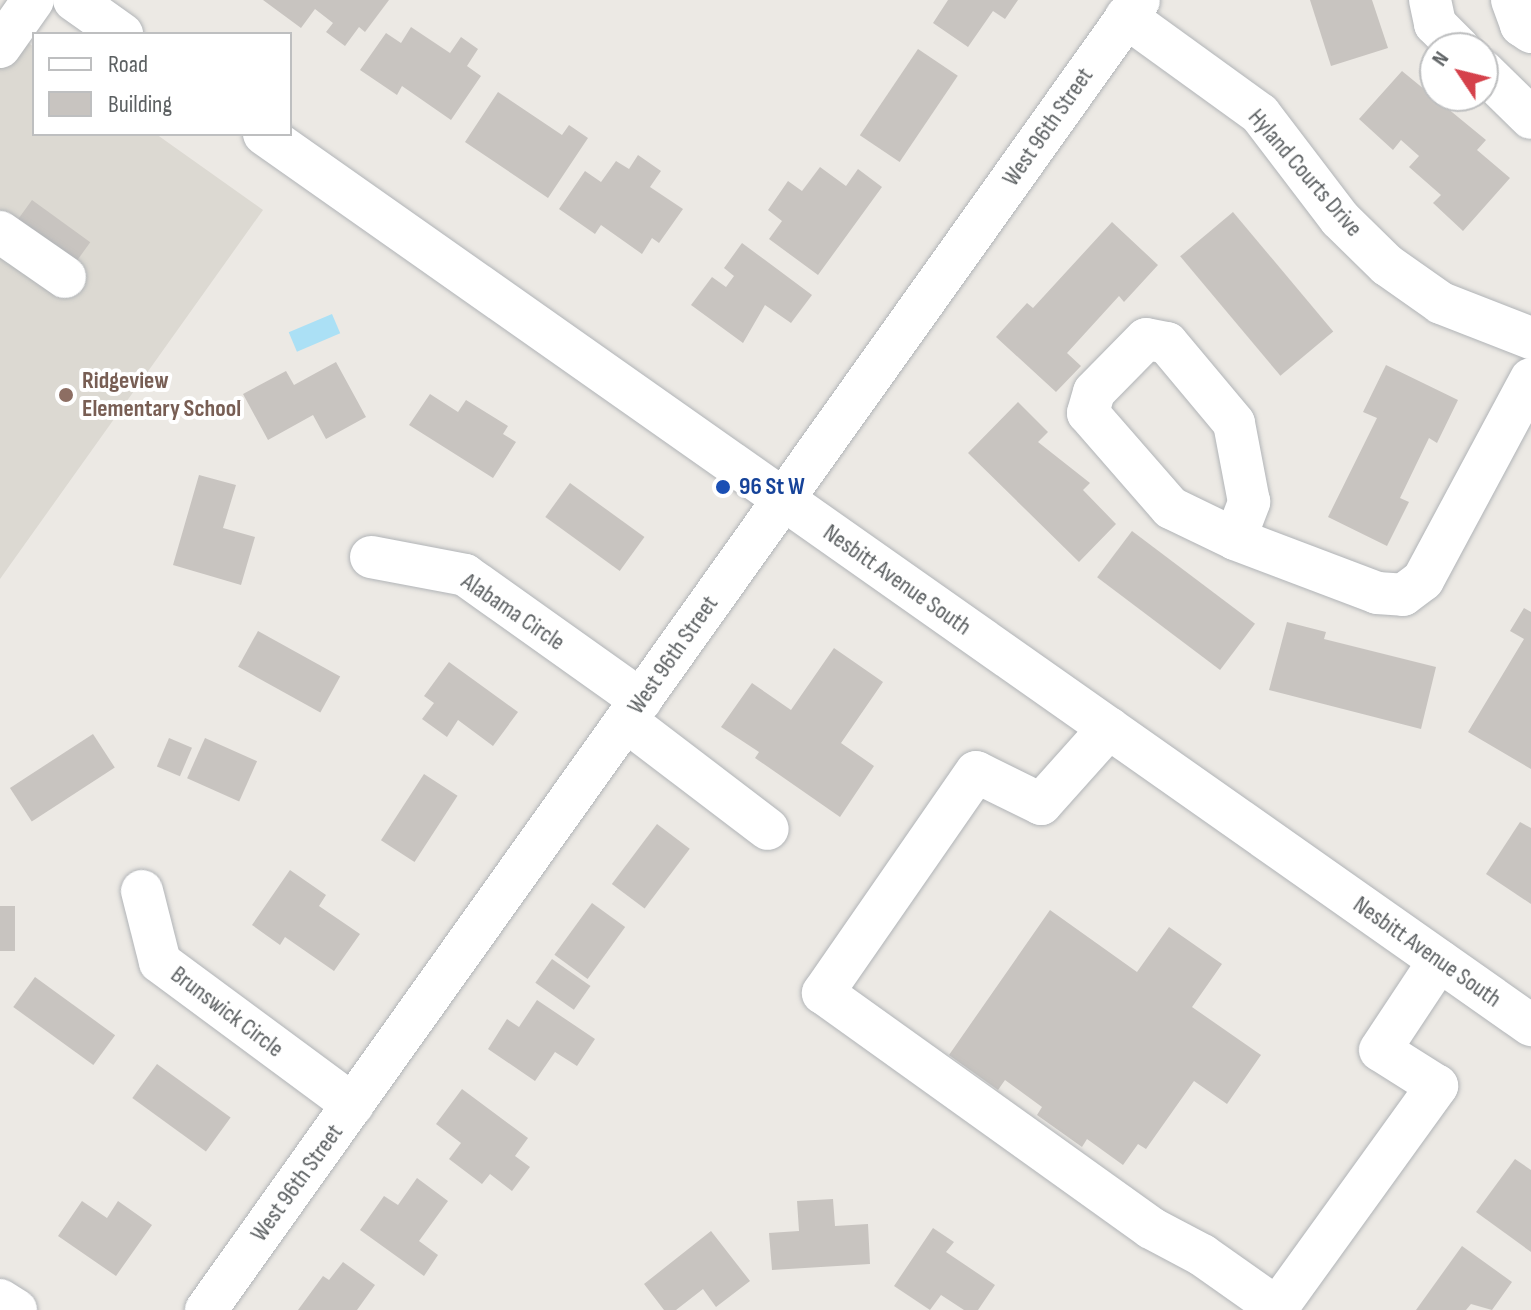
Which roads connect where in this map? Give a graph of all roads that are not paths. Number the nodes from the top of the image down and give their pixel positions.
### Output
1 (33, 0) edge
2 (74, 0) edge
3 (1430, 0) edge
4 (1512, 0) edge
5 (1132, 9) edge
6 (119, 32) edge
7 (1443, 32) edge
8 (1531, 32) edge
9 (0, 47) edge
10 (1499, 87) edge
11 (1531, 118) edge
12 (267, 136) edge
13 (0, 232) edge
14 (65, 277) dead end
15 (1531, 338) edge
16 (1531, 379) edge
17 (783, 500) junction
18 (1235, 539) junction
19 (371, 557) dead end
20 (634, 711) junction
21 (1109, 728) junction
22 (768, 829) dead end
23 (142, 891) dead end
24 (1439, 961) junction
25 (1531, 1025) edge
26 (353, 1105) junction
27 (0, 1300) edge
28 (16, 1310) edge
29 (206, 1310) edge

1 - 9 street
2 - 6 street
3 - 7 street
4 - 8 street
5 - 15 street, Hyland Courts Drive
5 - 17 street, West 96th Street
10 - 11 street
12 - 17 street, Nesbitt Avenue South
13 - 14 street
16 - 18 street
17 - 20 street, West 96th Street
17 - 21 street, Nesbitt Avenue South
18 - 18 street
19 - 20 street, Alabama Circle
20 - 22 street, Alabama Circle
20 - 26 street, West 96th Street
21 - 24 street, Nesbitt Avenue South
21 - 24 street
23 - 26 street, Brunswick Circle
24 - 25 street, Nesbitt Avenue South
26 - 29 street, West 96th Street
27 - 28 street

